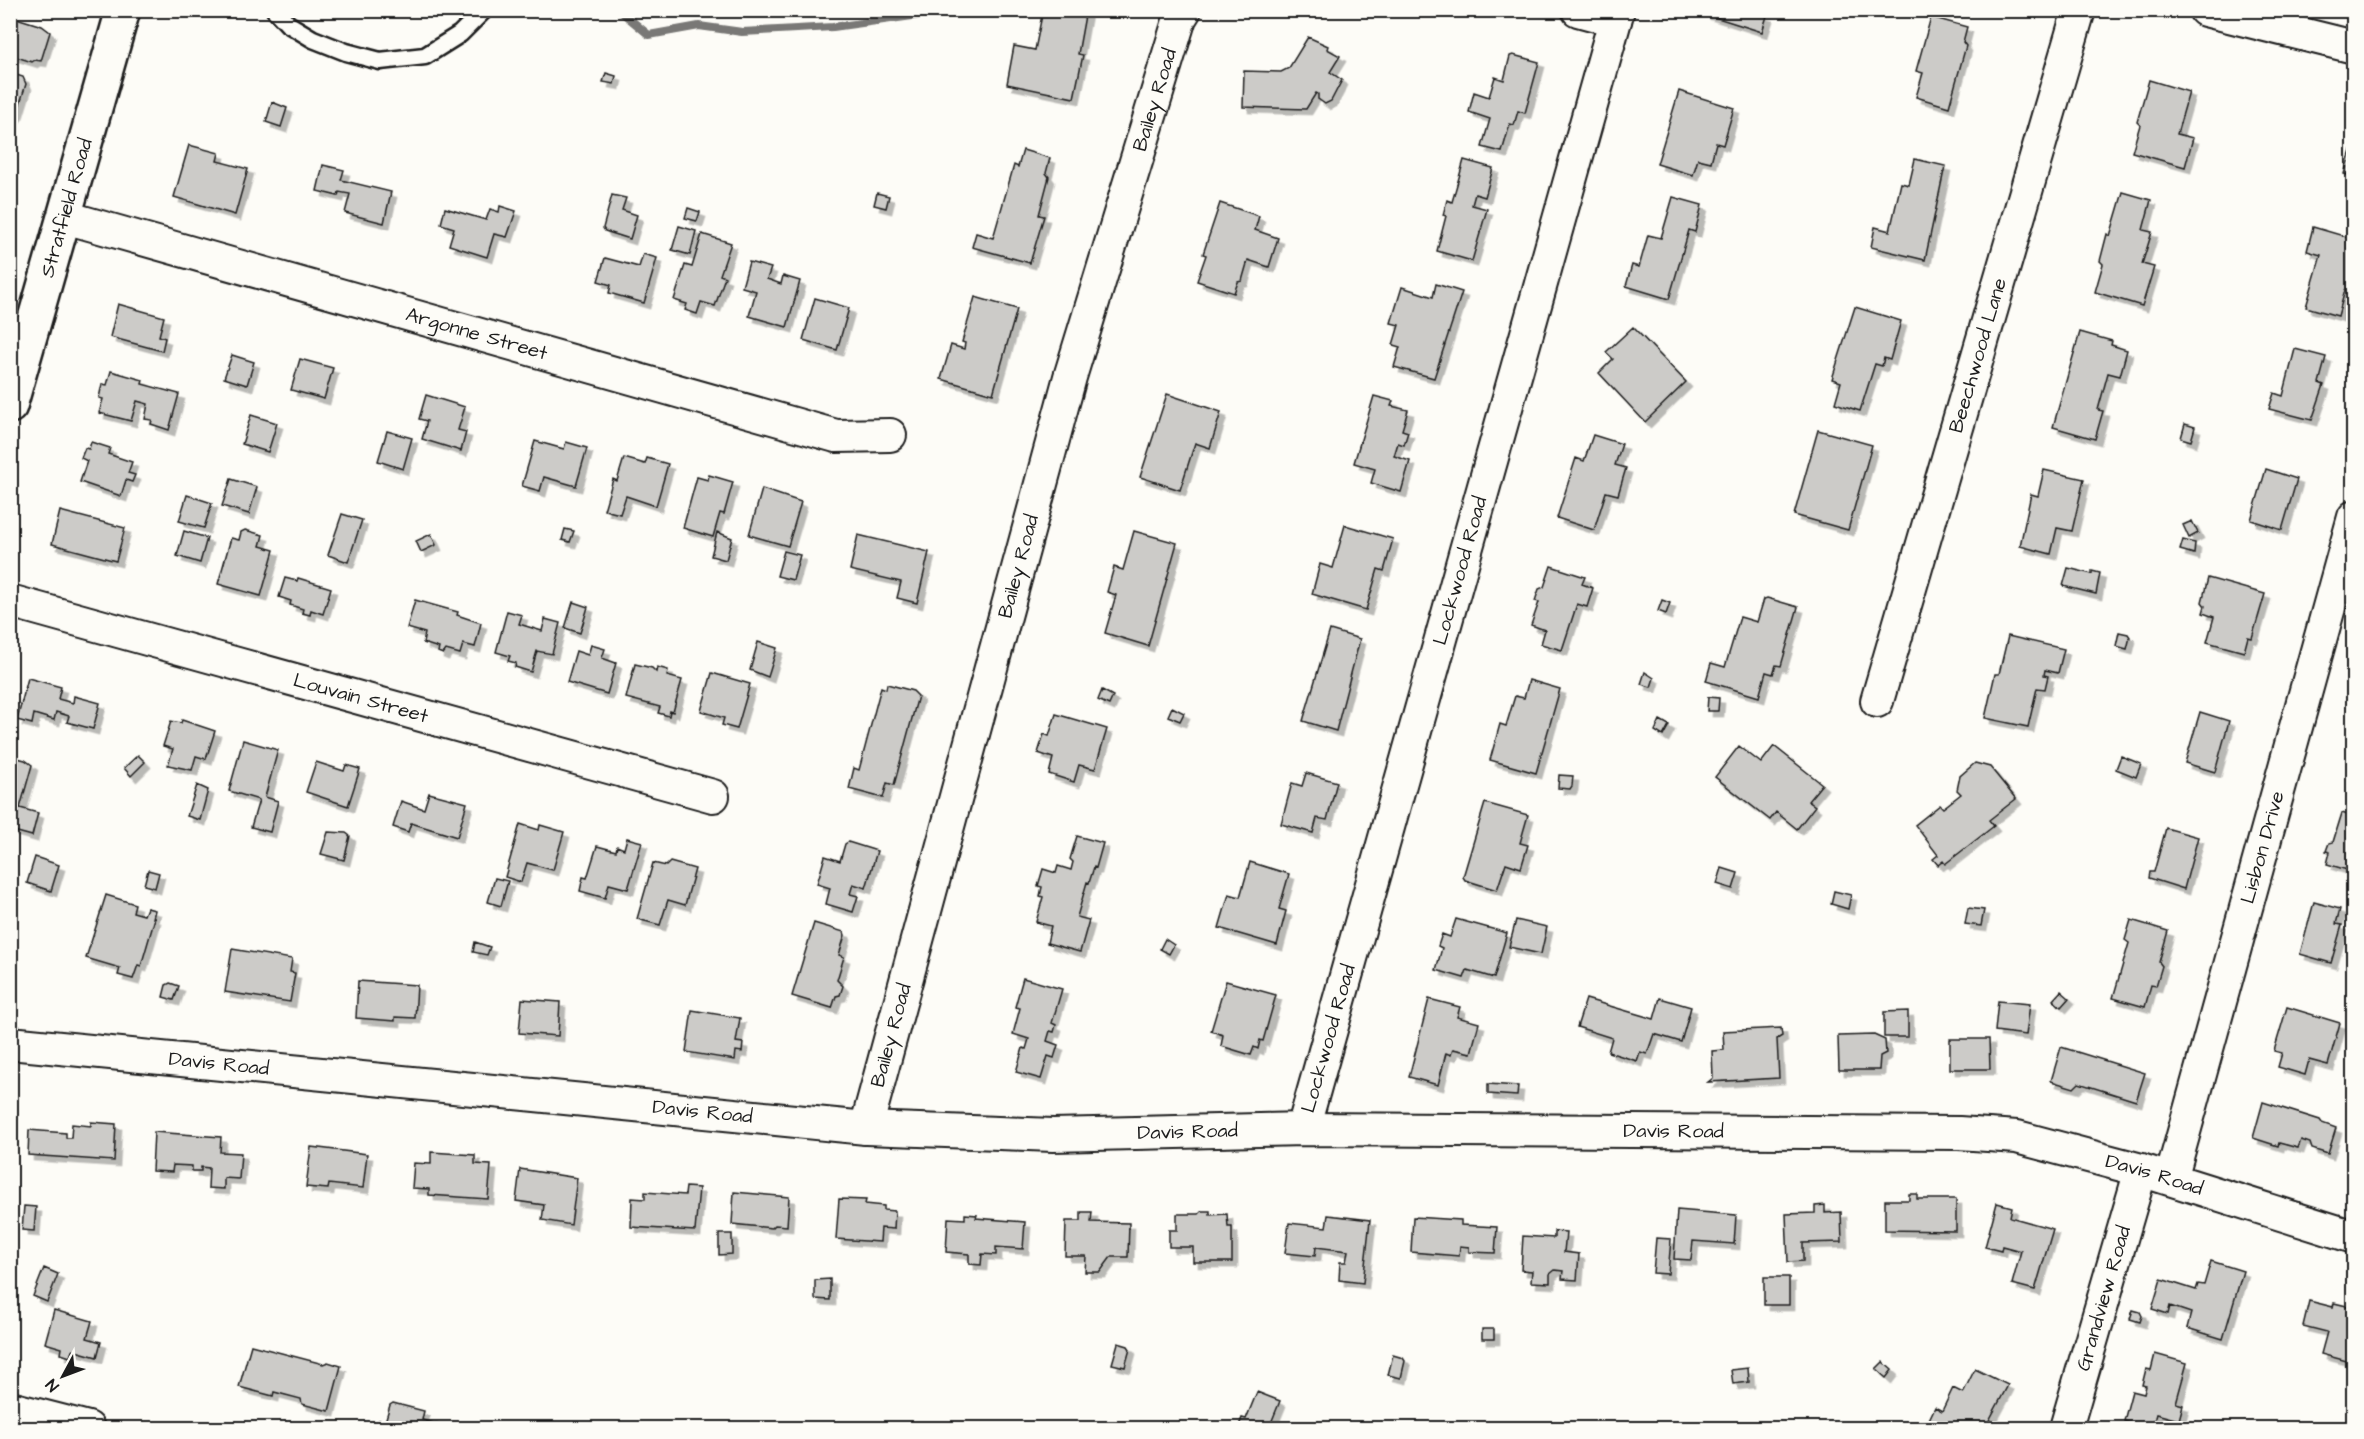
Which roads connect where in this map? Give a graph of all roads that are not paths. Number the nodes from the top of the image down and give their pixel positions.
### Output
1 (123, 10) edge
2 (275, 10) edge
3 (484, 10) edge
4 (1185, 10) edge
5 (1578, 10) edge
6 (2079, 10) edge
7 (2205, 10) edge
8 (1616, 15) edge
9 (2354, 47) edge
10 (65, 217) junction
11 (10, 406) edge
12 (890, 435) dead end
13 (2354, 518) edge
14 (10, 601) edge
15 (1877, 701) dead end
16 (713, 796) dead end
17 (10, 1043) edge
18 (866, 1128) junction
19 (1303, 1129) junction
20 (2141, 1170) junction
21 (2171, 1179) junction
22 (2354, 1237) edge
23 (10, 1408) edge
24 (87, 1428) edge
25 (2066, 1428) edge

1 - 10 main road, Stratfield Road
2 - 3 lane
4 - 18 street, Bailey Road
5 - 8 street
6 - 15 street, Beechwood Lane
7 - 9 street
8 - 19 street, Lockwood Road
10 - 11 main road, Stratfield Road
10 - 12 street, Argonne Street
13 - 21 street, Lisbon Drive
14 - 16 street, Louvain Street
17 - 18 street, Davis Road
18 - 19 street, Davis Road
19 - 20 street, Davis Road
20 - 21 street, Davis Road
20 - 25 street, Grandview Road
21 - 22 street, Davis Road
23 - 24 street

